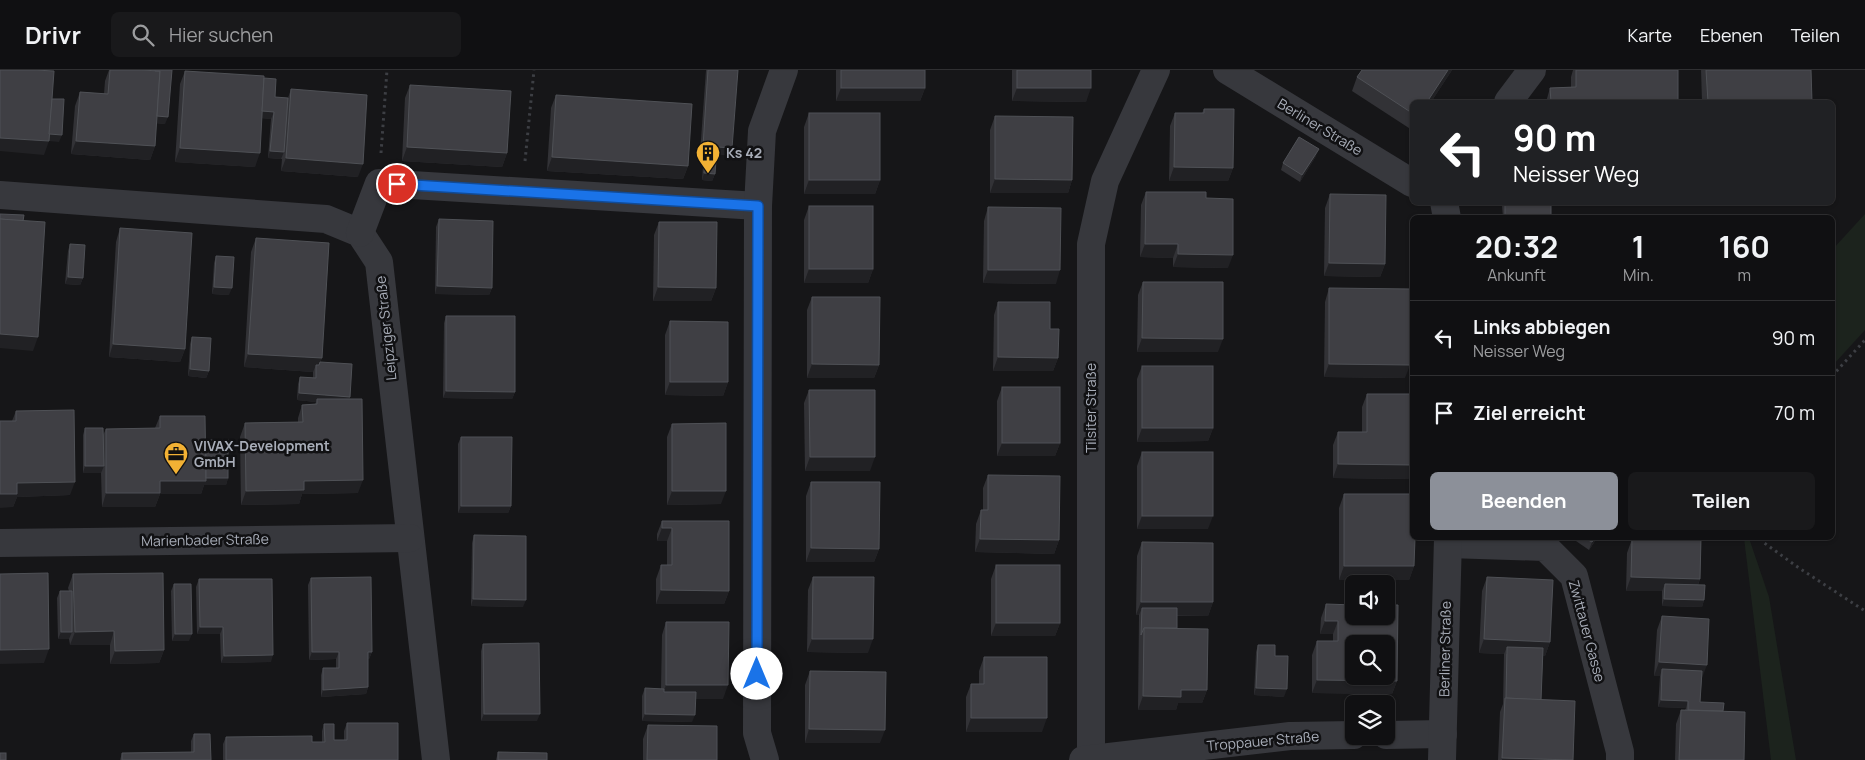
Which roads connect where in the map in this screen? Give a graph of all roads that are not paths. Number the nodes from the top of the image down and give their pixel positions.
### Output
1 (784, 70) edge
2 (1156, 70) edge
3 (1227, 70) edge
4 (1532, 70) edge
5 (1510, 100) edge
6 (1410, 182) edge
7 (0, 195) edge
8 (758, 206) junction
9 (360, 233) junction
10 (410, 538) junction
11 (1448, 541) edge
12 (0, 543) edge
13 (1345, 735) edge
14 (1395, 737) edge
15 (1443, 747) edge
16 (1087, 759) edge
17 (436, 760) edge
18 (765, 760) edge
19 (1620, 760) edge

1 - 8 street
2 - 16 street, Tilsiter Straße
3 - 6 street, Berliner Straße
4 - 5 street
7 - 9 street
8 - 9 street
8 - 18 street
9 - 10 street, Leipziger Straße
10 - 12 street, Marienbader Straße
10 - 17 street, Leipziger Straße
11 - 15 street, Berliner Straße
11 - 19 street, Zwittauer Gasse
13 - 16 street, Troppauer Straße
14 - 15 street

